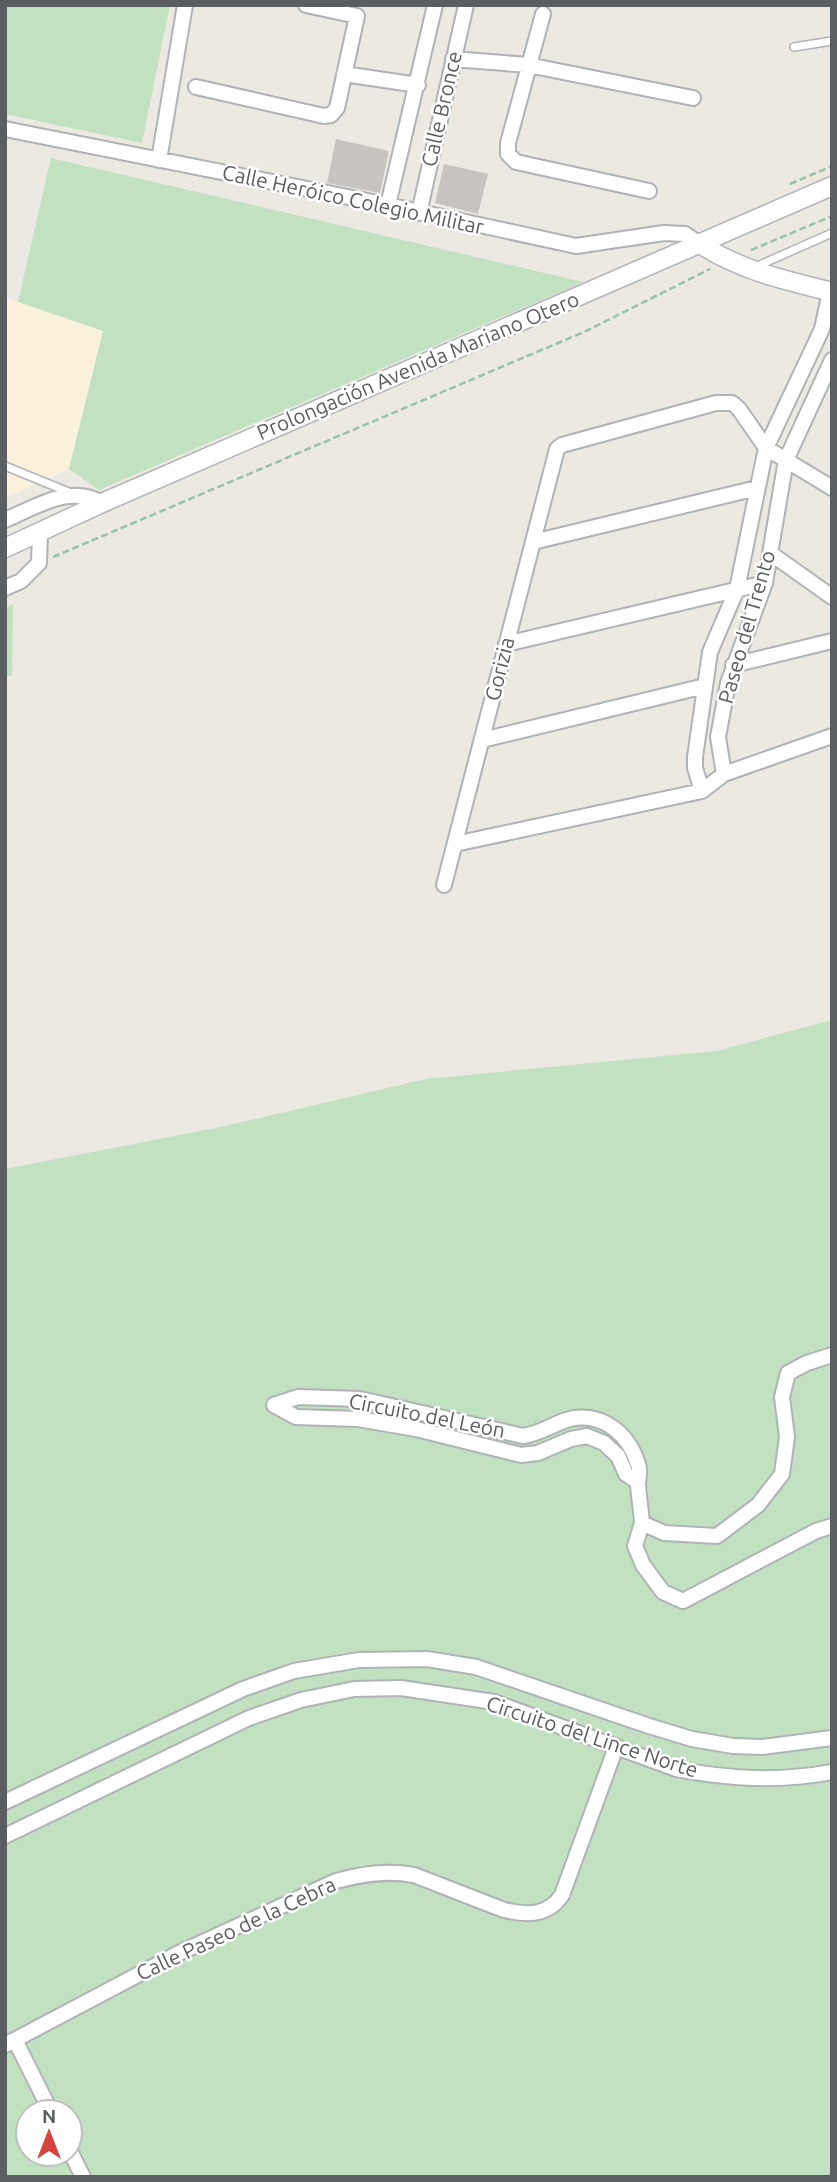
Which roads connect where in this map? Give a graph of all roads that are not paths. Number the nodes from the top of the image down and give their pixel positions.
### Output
1 (185, 5) edge
2 (306, 5) edge
3 (435, 5) edge
4 (466, 5) edge
5 (358, 10) edge
6 (542, 15) dead end
7 (832, 41) edge
8 (794, 47) dead end
9 (453, 59) junction
10 (528, 65) junction
11 (344, 74) junction
12 (418, 85) junction
13 (196, 87) dead end
14 (693, 98) dead end
15 (5, 129) edge
16 (159, 160) junction
17 (832, 186) edge
18 (649, 191) dead end
19 (388, 205) junction
20 (419, 213) junction
21 (832, 233) edge
22 (700, 244) junction
23 (749, 269) junction
24 (831, 292) edge
25 (827, 332) edge
26 (832, 360) edge
27 (766, 447) junction
28 (786, 460) junction
29 (5, 466) edge
30 (757, 488) junction
31 (832, 488) edge
32 (74, 494) junction
33 (102, 503) junction
34 (5, 520) edge
35 (40, 533) junction
36 (533, 542) junction
37 (5, 548) edge
38 (770, 552) junction
39 (765, 583) junction
40 (5, 588) edge
41 (737, 589) junction
42 (832, 597) edge
43 (832, 641) edge
44 (506, 644) junction
45 (733, 665) junction
46 (705, 686) junction
47 (832, 736) edge
48 (482, 740) junction
49 (724, 774) junction
50 (702, 791) junction
51 (455, 844) junction
52 (444, 885) dead end
53 (832, 1355) edge
54 (638, 1482) junction
55 (642, 1523) junction
56 (832, 1526) edge
57 (832, 1738) edge
58 (616, 1747) junction
59 (832, 1772) edge
60 (5, 1802) edge
61 (5, 1836) edge
62 (10, 2043) edge
63 (43, 2098) edge

1 - 16 street
2 - 5 street
3 - 12 street, Calle Bronce
4 - 9 street, Calle Bronce
5 - 11 street
6 - 10 street
7 - 8 lane
9 - 10 street
9 - 20 street, Calle Bronce
10 - 14 street
10 - 18 street
11 - 12 street
11 - 13 street
12 - 19 street, Calle Bronce
15 - 16 street, Calle Heróico Colegio Militar
16 - 19 street, Calle Heróico Colegio Militar
17 - 22 street, Prolongación Avenida Mariano Otero
19 - 20 street, Calle Heróico Colegio Militar
20 - 22 street, Calle Heróico Colegio Militar
21 - 23 lane
22 - 23 street
22 - 33 street, Prolongación Avenida Mariano Otero
23 - 24 street
24 - 25 street, Paseo del Trento
25 - 27 street, Paseo del Trento
26 - 28 street, Paseo del Trento
27 - 28 street
27 - 30 street, Paseo del Trento
27 - 36 street, Gorizia
28 - 31 street
28 - 38 street, Paseo del Trento
29 - 32 lane
30 - 36 street
30 - 41 street, Paseo del Trento
32 - 33 street
32 - 34 street
33 - 35 street, Prolongación Avenida Mariano Otero
35 - 37 street, Prolongación Avenida Mariano Otero
35 - 40 street
36 - 44 street, Gorizia
38 - 39 street, Paseo del Trento
38 - 42 street
39 - 41 street
39 - 45 street, Paseo del Trento
41 - 44 street
41 - 46 street, Paseo del Trento
43 - 45 street
44 - 48 street, Gorizia
45 - 49 street, Paseo del Trento
46 - 48 street
46 - 50 street, Paseo del Trento
47 - 49 street
48 - 51 street, Gorizia
49 - 50 street
50 - 51 street
51 - 52 street, Gorizia
53 - 55 street
54 - 54 street, Circuito del León
54 - 55 street, Circuito del León
55 - 56 street, Circuito del León
57 - 60 street, Circuito del Lince Norte
58 - 59 street, Circuito del Lince Norte
58 - 61 street, Circuito del Lince Norte
58 - 62 street, Calle Paseo de la Cebra
62 - 63 street

